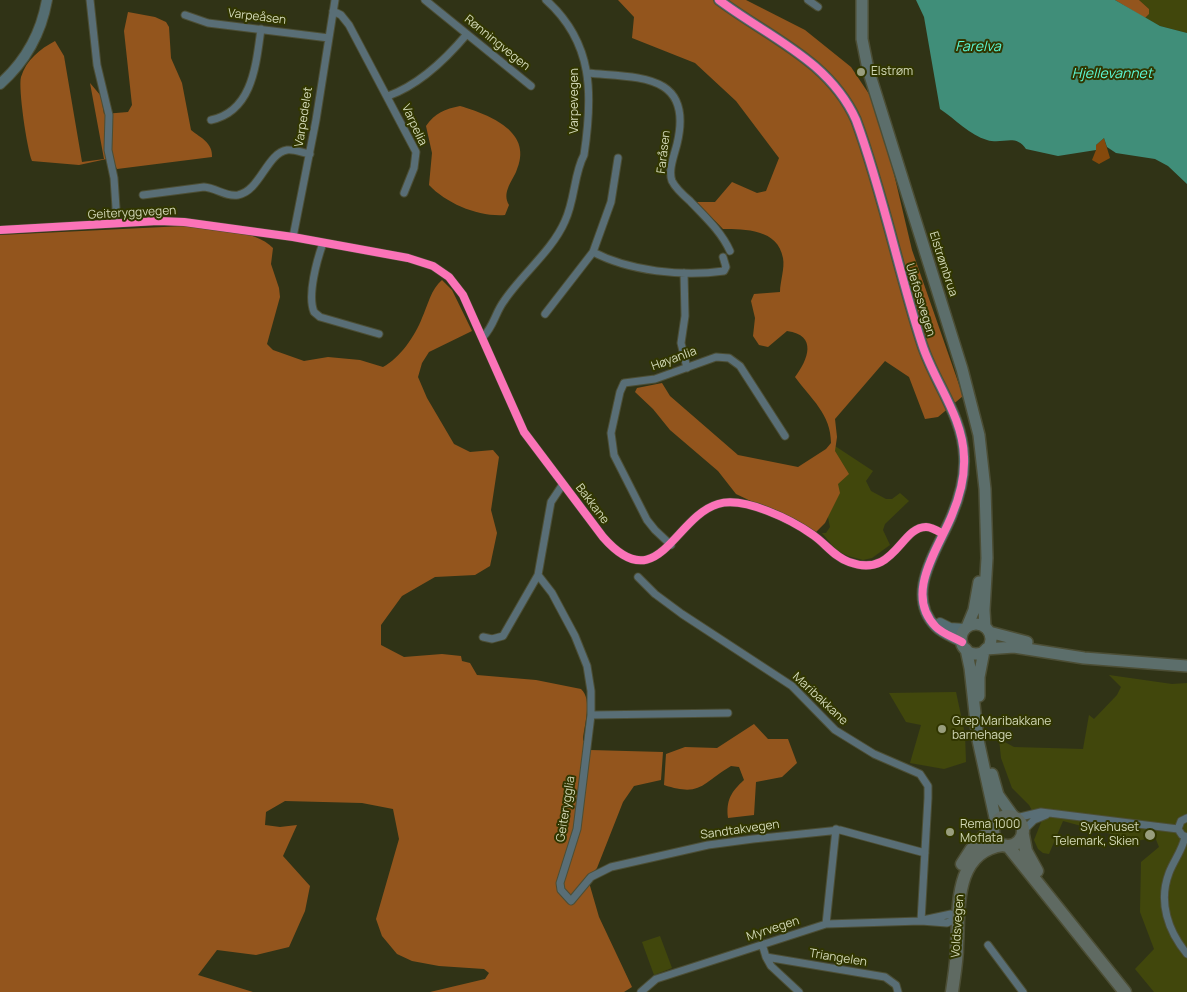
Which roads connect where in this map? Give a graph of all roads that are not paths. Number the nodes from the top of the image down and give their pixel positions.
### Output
1 (47, 0) edge
2 (90, 0) edge
3 (335, 0) edge
4 (425, 0) edge
5 (546, 0) edge
6 (719, 0) edge
7 (808, 0) edge
8 (862, 0) edge
9 (818, 7) dead end
10 (333, 11) junction
11 (184, 15) dead end
12 (261, 29) junction
13 (467, 34) junction
14 (329, 38) junction
15 (588, 72) junction
16 (0, 84) edge
17 (531, 86) dead end
18 (388, 96) junction
19 (211, 120) dead end
20 (310, 154) junction
21 (618, 158) dead end
22 (404, 193) dead end
23 (143, 195) dead end
24 (117, 223) junction
25 (0, 230) edge
26 (293, 237) junction
27 (323, 243) junction
28 (730, 251) dead end
29 (593, 252) junction
30 (723, 257) dead end
31 (684, 273) junction
32 (545, 314) dead end
33 (379, 334) dead end
34 (483, 337) junction
35 (687, 368) junction
36 (785, 436) dead end
37 (563, 484) junction
38 (944, 534) junction
39 (986, 538) junction
40 (671, 545) junction
41 (538, 574) junction
42 (638, 577) dead end
43 (928, 613) junction
44 (966, 628) junction
45 (987, 630) junction
46 (483, 637) dead end
47 (964, 646) junction
48 (985, 650) junction
49 (1097, 658) junction
50 (1187, 666) edge
51 (728, 713) dead end
52 (591, 715) junction
53 (1054, 813) junction
54 (1014, 817) junction
55 (1187, 818) edge
56 (995, 824) junction
57 (1178, 829) junction
58 (836, 830) junction
59 (1023, 833) junction
60 (1186, 837) edge
61 (1005, 845) junction
62 (925, 853) junction
63 (571, 902) joint
64 (1058, 906) junction
65 (953, 918) junction
66 (921, 921) junction
67 (826, 924) junction
68 (762, 944) junction
69 (988, 946) dead end
70 (1187, 954) edge
71 (766, 957) junction
72 (640, 992) edge
73 (799, 992) edge
74 (898, 992) edge
75 (952, 992) edge
76 (1023, 992) edge
77 (1125, 992) edge

1 - 16 street
2 - 24 street
3 - 10 street, Varpedelet
4 - 13 street, Rønningvegen
5 - 15 street, Varpevegen
6 - 38 street, Ulefossvegen
7 - 9 street
8 - 39 main road, Elstrømbrua
10 - 14 street, Varpedelet
10 - 18 street, Varpelia
11 - 12 street, Varpeåsen
12 - 14 street, Varpeåsen
12 - 19 street
13 - 17 street, Rønningvegen
13 - 18 street, Varpelia
14 - 20 street, Varpedelet
15 - 28 street, Faråsen
15 - 34 street, Varpevegen
18 - 22 street, Varpelia
20 - 23 street
20 - 26 street, Varpedelet
21 - 29 street
24 - 25 street, Geiteryggvegen
24 - 26 street, Geiteryggvegen
26 - 27 street, Bakkane
27 - 33 street
27 - 34 street, Bakkane
29 - 31 street
29 - 32 street
30 - 31 street
31 - 35 street
34 - 37 street, Bakkane
35 - 36 street, Høyanlia
35 - 40 street, Høyanlia
37 - 40 street, Bakkane
37 - 41 street
38 - 40 street, Bakkane
38 - 43 street, Ulefossvegen
39 - 44 main road, Elstrømbrua
39 - 45 main road, Elstrømbrua
41 - 46 street
41 - 52 street, Geiterygglia
42 - 62 street, Maribakkane
43 - 44 street
43 - 47 street, Ulefossvegen
44 - 45 main road
44 - 47 main road
45 - 48 main road
45 - 49 main road
47 - 48 main road
47 - 56 main road
48 - 49 main road
48 - 54 main road
49 - 50 main road
51 - 52 street
52 - 63 street, Geiterygglia
53 - 54 street
53 - 57 street
53 - 59 street
54 - 56 highway
54 - 59 highway
55 - 57 street
56 - 61 highway
56 - 65 highway, Voldsvegen
57 - 60 street
58 - 62 street, Sandtakvegen
58 - 63 street, Sandtakvegen
58 - 67 street
59 - 61 highway
59 - 64 highway
60 - 70 street
61 - 64 highway
61 - 65 highway, Voldsvegen
62 - 66 street, Maribakkane
64 - 77 highway
65 - 66 street, Myrvegen
65 - 75 highway, Voldsvegen
66 - 67 street, Myrvegen
67 - 68 street, Myrvegen
68 - 71 street
68 - 72 street, Myrvegen
69 - 76 street
71 - 73 street
71 - 74 street, Triangelen

